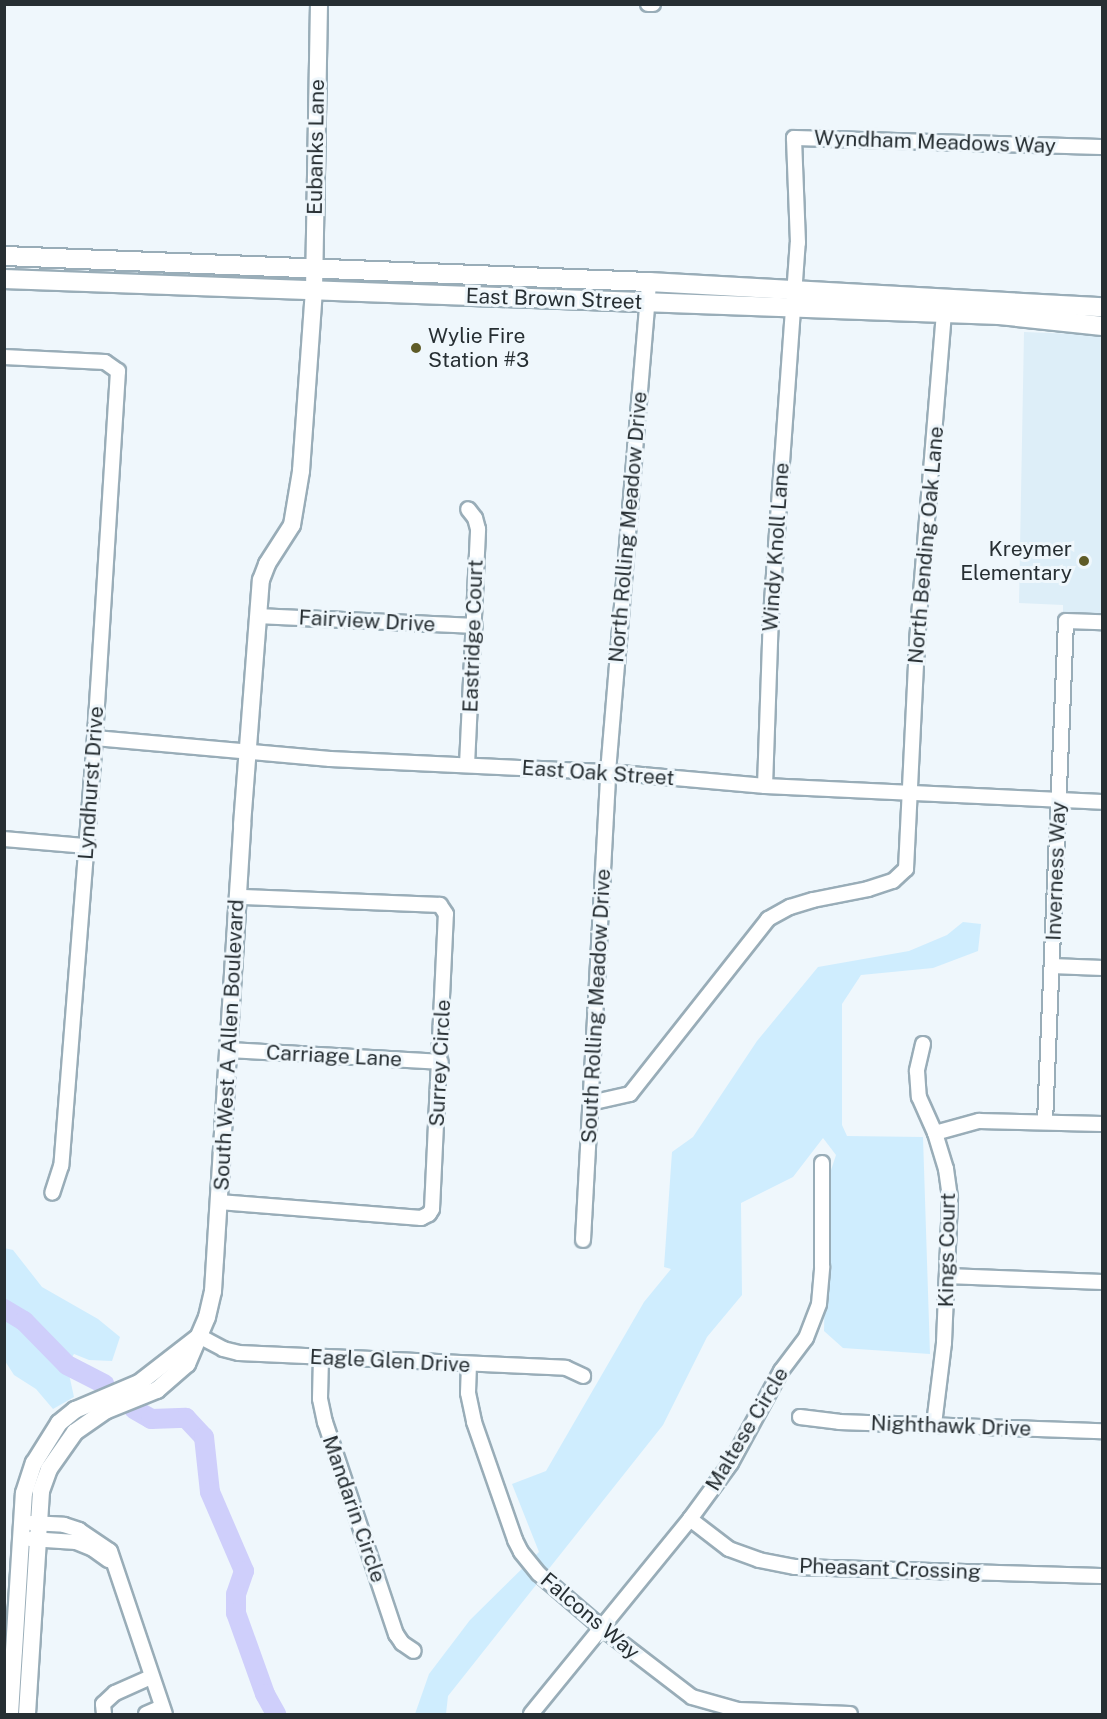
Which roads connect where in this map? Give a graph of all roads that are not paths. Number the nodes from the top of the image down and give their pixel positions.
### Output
1 (319, 4) edge
2 (1102, 147) edge
3 (4, 256) edge
4 (314, 267) junction
5 (4, 279) edge
6 (649, 282) junction
7 (314, 290) junction
8 (793, 299) junction
9 (647, 302) junction
10 (945, 306) junction
11 (1102, 307) edge
12 (1102, 326) edge
13 (4, 357) edge
14 (468, 509) dead end
15 (258, 616) junction
16 (1102, 622) edge
17 (475, 626) junction
18 (95, 738) junction
19 (248, 752) junction
20 (467, 765) junction
21 (608, 772) junction
22 (765, 786) junction
23 (910, 793) junction
24 (1059, 800) junction
25 (1102, 802) edge
26 (4, 839) edge
27 (86, 846) junction
28 (238, 897) junction
29 (1052, 966) junction
30 (1102, 968) edge
31 (923, 1044) dead end
32 (227, 1050) junction
33 (441, 1062) junction
34 (590, 1103) junction
35 (1046, 1122) junction
36 (1102, 1124) edge
37 (935, 1133) junction
38 (822, 1164) dead end
39 (51, 1193) dead end
40 (219, 1202) junction
41 (583, 1240) dead end
42 (947, 1276) junction
43 (1102, 1282) edge
44 (199, 1336) junction
45 (321, 1358) junction
46 (469, 1364) junction
47 (583, 1376) dead end
48 (800, 1417) dead end
49 (934, 1425) junction
50 (1102, 1431) edge
51 (690, 1519) junction
52 (29, 1531) junction
53 (1102, 1576) edge
54 (602, 1628) junction
55 (414, 1651) dead end
56 (151, 1677) junction
57 (8, 1710) edge
58 (163, 1711) edge
59 (28, 1712) edge
60 (104, 1714) edge
61 (146, 1714) edge
62 (531, 1714) edge
63 (850, 1714) edge

1 - 4 street, Eubanks Lane
2 - 8 street, Wyndham Meadows Way
3 - 4 main road, East Brown Street
4 - 6 main road, East Brown Street
4 - 7 street, Eubanks Lane
5 - 7 main road, East Brown Street
6 - 8 main road, East Brown Street
6 - 9 street, North Rolling Meadow Drive
7 - 9 main road, East Brown Street
7 - 15 street, Eubanks Lane
8 - 9 main road, East Brown Street
8 - 10 main road, East Brown Street
8 - 22 street, Windy Knoll Lane
9 - 21 street, North Rolling Meadow Drive
10 - 11 main road, East Brown Street
10 - 12 main road, East Brown Street
10 - 23 street, North Bending Oak Lane
13 - 18 street, Lyndhurst Drive
14 - 17 street, Eastridge Court
15 - 17 street, Fairview Drive
15 - 19 street, South West A Allen Boulevard
16 - 24 street, Inverness Way
17 - 20 street, Eastridge Court
18 - 19 street, East Oak Street
18 - 27 street, Lyndhurst Drive
19 - 20 street, East Oak Street
19 - 28 street, South West A Allen Boulevard
20 - 21 street, East Oak Street
21 - 22 street, East Oak Street
21 - 34 street, South Rolling Meadow Drive
22 - 23 street, East Oak Street
23 - 24 street, East Oak Street
23 - 34 street, North Bending Oak Lane
24 - 25 street, East Oak Street
24 - 29 street, Inverness Way
26 - 27 street
27 - 39 street, Lyndhurst Drive
28 - 32 street, South West A Allen Boulevard
28 - 33 street, Surrey Circle
29 - 30 street
29 - 35 street, Inverness Way
31 - 37 street, Kings Court
32 - 33 street, Carriage Lane
32 - 40 street, South West A Allen Boulevard
33 - 40 street, Surrey Circle
34 - 41 street, South Rolling Meadow Drive
35 - 36 street
35 - 37 street
37 - 42 street, Kings Court
38 - 51 street, Maltese Circle
40 - 44 street, South West A Allen Boulevard
42 - 43 street
42 - 49 street, Kings Court
44 - 45 street, Eagle Glen Drive
44 - 52 street
45 - 46 street, Eagle Glen Drive
45 - 55 street, Mandarin Circle
46 - 47 street, Eagle Glen Drive
46 - 54 street, Falcons Way
48 - 49 street, Nighthawk Drive
49 - 50 street, Nighthawk Drive
51 - 53 street, Pheasant Crossing
51 - 54 street, Maltese Circle
52 - 56 street
52 - 57 street
52 - 59 street
54 - 62 street, Maltese Circle
54 - 63 street, Falcons Way
56 - 58 street
56 - 60 street
57 - 59 street
58 - 61 street

